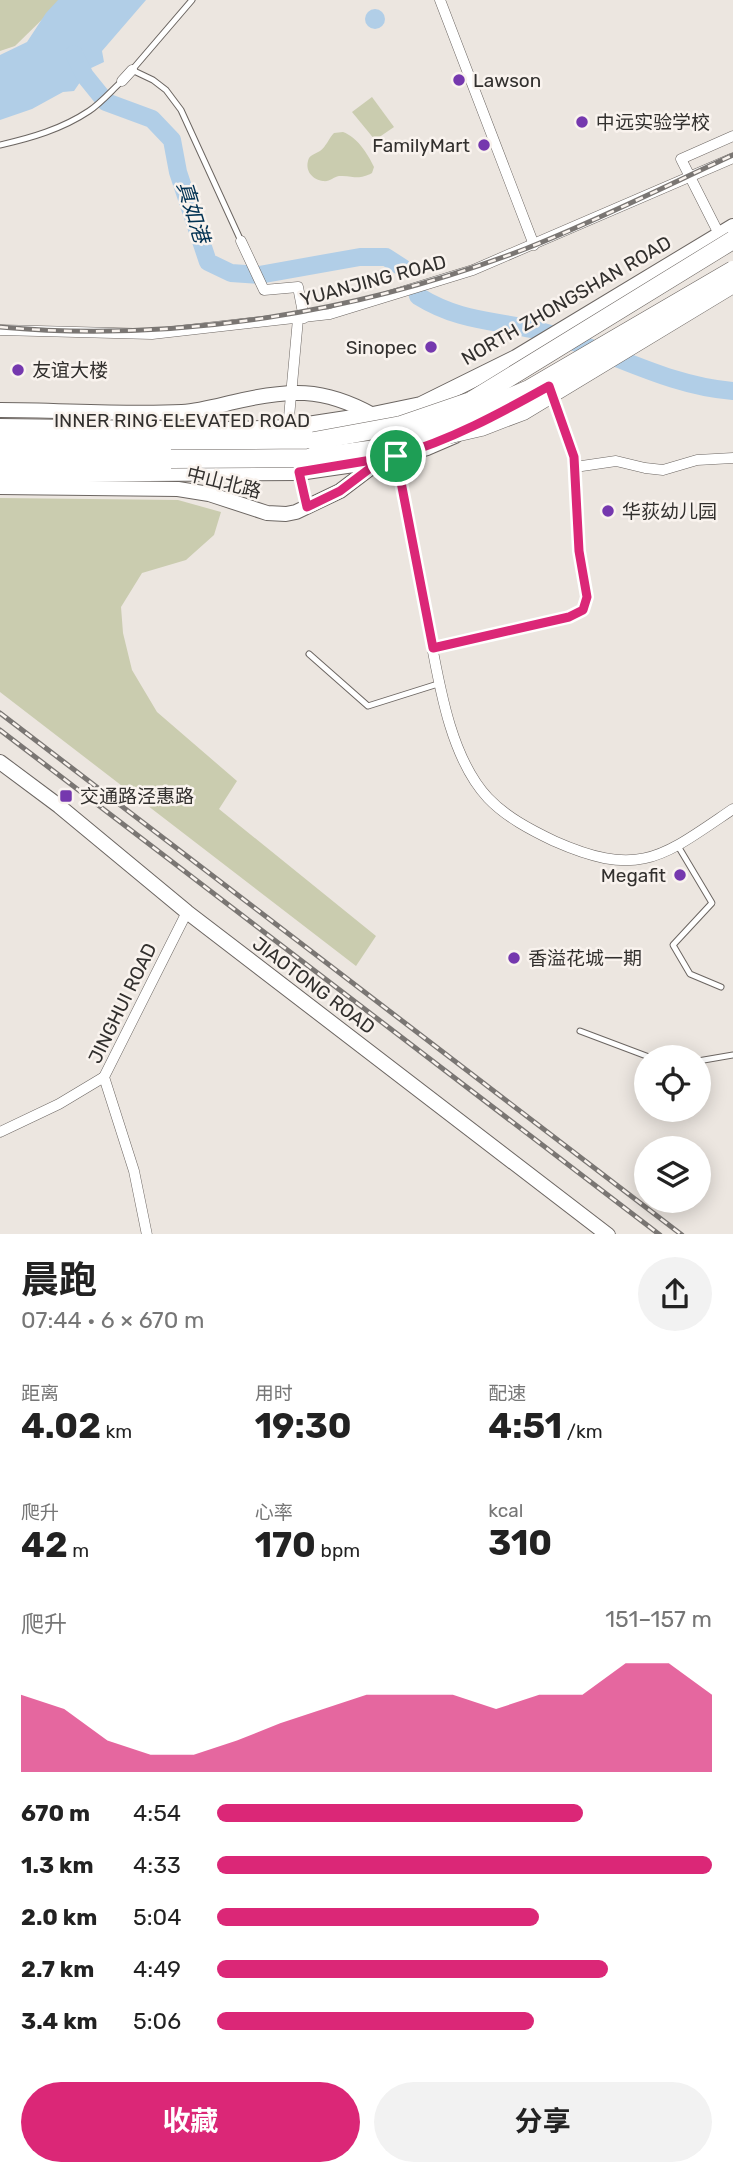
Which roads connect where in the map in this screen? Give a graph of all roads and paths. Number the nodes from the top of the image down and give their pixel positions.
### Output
1 (192, 0) edge
2 (440, 0) edge
3 (132, 71) junction
4 (122, 81) joint
5 (733, 136) edge
6 (0, 145) edge
7 (733, 158) edge
8 (689, 178) junction
9 (728, 234) edge
10 (241, 241) joint
11 (534, 245) junction
12 (733, 270) edge
13 (733, 285) edge
14 (301, 319) junction
15 (0, 330) edge
16 (549, 386) junction
17 (291, 392) junction
18 (0, 410) edge
19 (380, 414) junction
20 (0, 427) edge
21 (288, 428) junction
22 (0, 441) edge
23 (387, 455) junction
24 (0, 457) edge
25 (733, 458) edge
26 (575, 467) junction
27 (299, 472) junction
28 (0, 474) edge
29 (0, 487) edge
30 (307, 507) junction
31 (433, 648) junction
32 (309, 654) dead end
33 (441, 683) junction
34 (0, 762) edge
35 (733, 809) edge
36 (678, 846) junction
37 (187, 912) junction
38 (721, 986) dead end
39 (580, 1031) dead end
40 (634, 1051) edge
41 (733, 1055) edge
42 (711, 1059) edge
43 (104, 1077) junction
44 (0, 1132) edge
45 (147, 1234) edge
46 (608, 1234) edge

1 - 3 lane
2 - 11 street
3 - 4 street
3 - 10 lane
4 - 6 lane
5 - 8 street
7 - 8 street, YUANJING ROAD
8 - 9 street
8 - 11 street, YUANJING ROAD
9 - 19 main road, NORTH ZHONGSHAN ROAD
9 - 22 highway, INNER RING ELEVATED ROAD, bridge
10 - 14 street
11 - 14 street, YUANJING ROAD
12 - 23 highway, INNER RING ELEVATED ROAD, bridge
13 - 16 main road, bridge
13 - 23 highway, bridge
14 - 15 street, YUANJING ROAD
14 - 17 street
16 - 23 main road
16 - 26 street
17 - 18 main road
17 - 19 main road
17 - 21 street
19 - 21 main road, NORTH ZHONGSHAN ROAD
19 - 23 street
20 - 21 main road, NORTH ZHONGSHAN ROAD
23 - 24 highway, INNER RING ELEVATED ROAD, bridge
23 - 27 main road
23 - 30 main road, 中山北路
23 - 31 street
25 - 26 street
26 - 31 street
27 - 28 main road
27 - 30 street
29 - 30 main road, 中山北路
31 - 33 street
32 - 33 lane
33 - 36 street
34 - 37 main road, JIAOTONG ROAD
35 - 36 street
36 - 38 lane
37 - 43 street, JINGHUI ROAD
37 - 46 main road, JIAOTONG ROAD
39 - 40 lane
41 - 42 lane
43 - 44 street
43 - 45 street, JINGHUI ROAD

